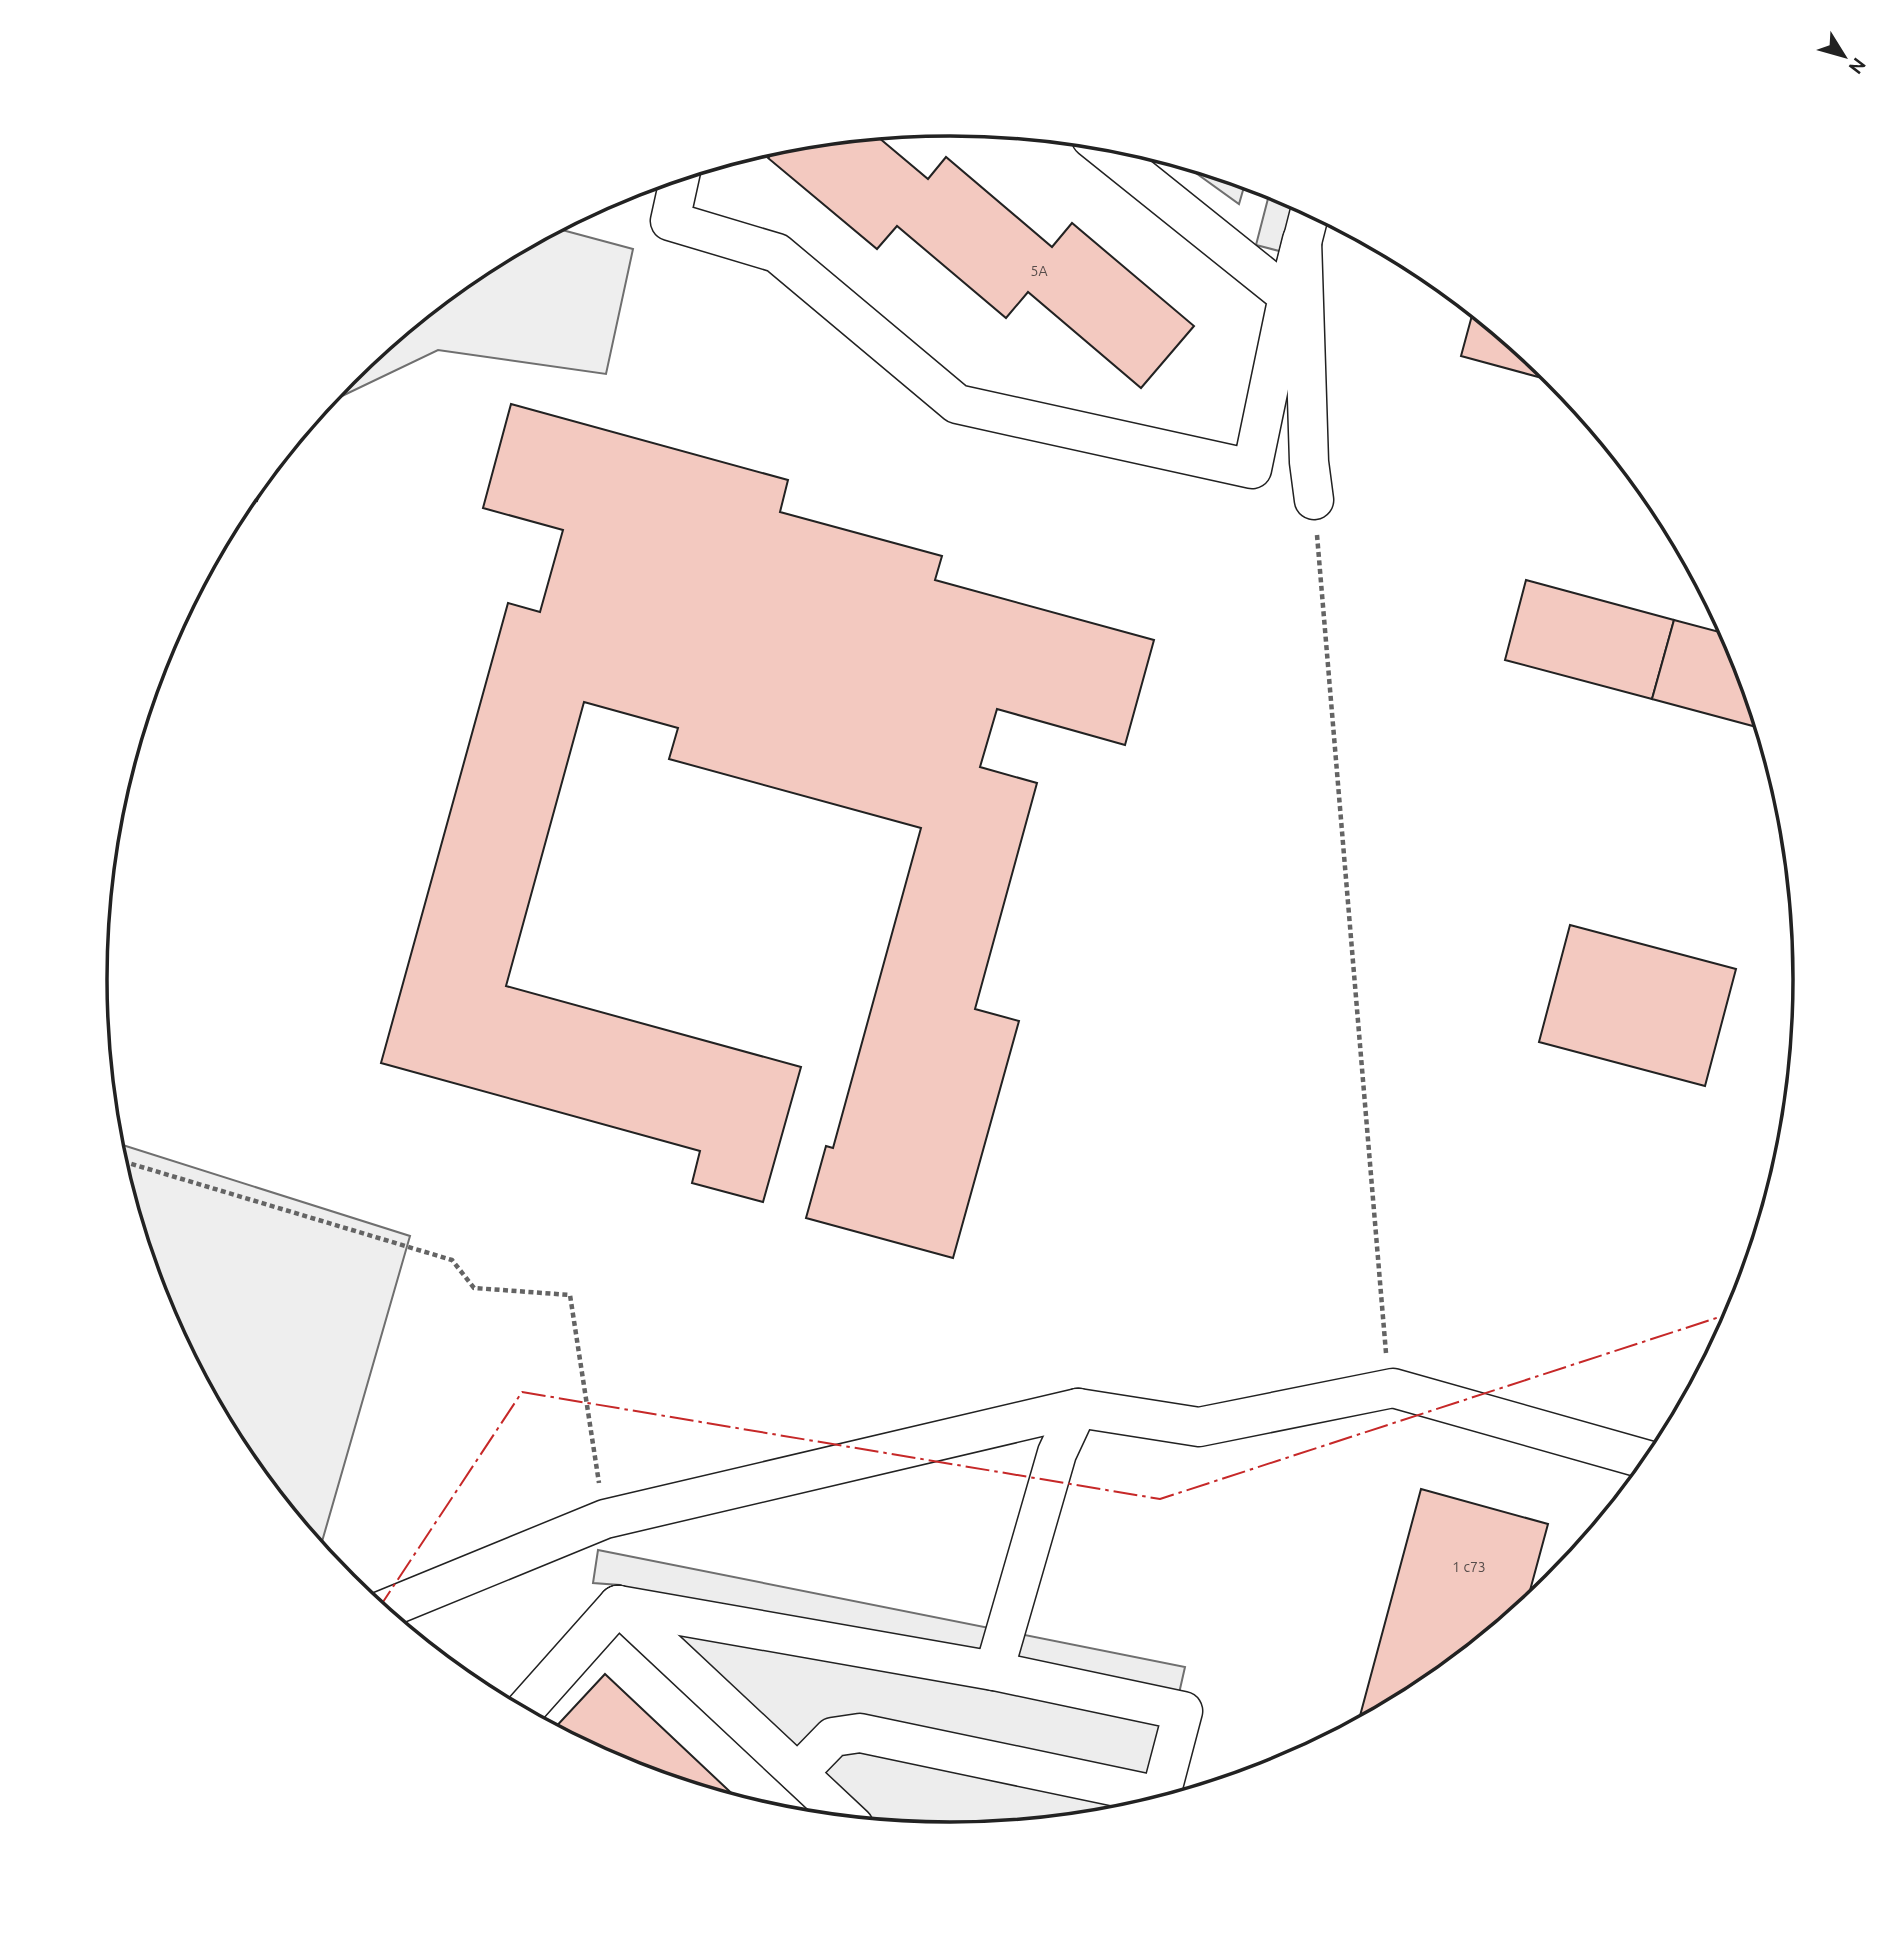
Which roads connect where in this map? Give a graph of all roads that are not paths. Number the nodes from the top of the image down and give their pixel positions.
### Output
1 (1107, 151) edge
2 (679, 181) edge
3 (1307, 223) edge
4 (1288, 296) junction
5 (1314, 500) road end
6 (1078, 1408) junction
7 (1643, 1459) edge
8 (618, 1605) junction
9 (389, 1608) edge
10 (994, 1671) junction
11 (526, 1709) edge
12 (798, 1773) junction
13 (1160, 1796) edge
14 (1149, 1799) edge
15 (845, 1816) edge

1 - 4 street
2 - 4 street
3 - 4 street
3 - 5 street
6 - 7 street
6 - 9 street
6 - 10 street
8 - 10 street
8 - 11 street
8 - 12 street
10 - 13 street
12 - 14 street
12 - 15 street

